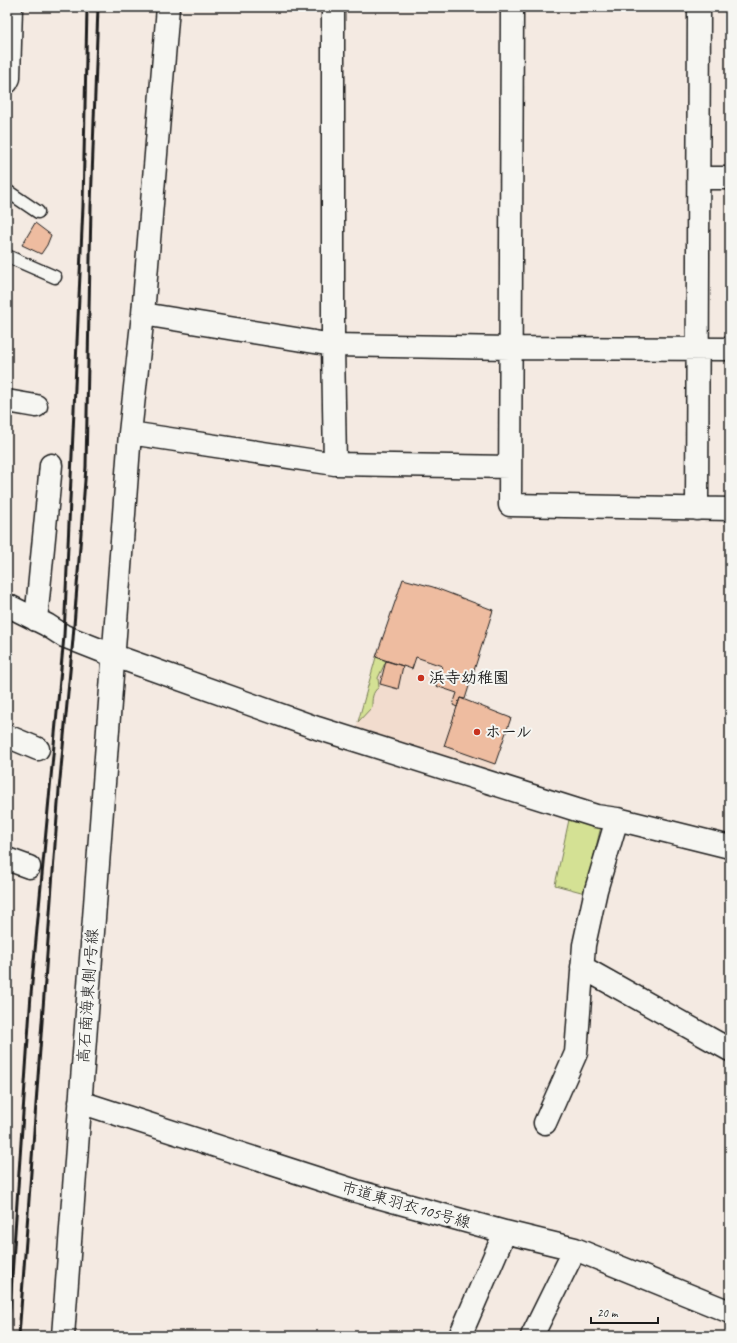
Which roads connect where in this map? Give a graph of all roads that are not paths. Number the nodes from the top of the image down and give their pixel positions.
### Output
1 (11, 7) edge
2 (168, 7) edge
3 (333, 7) edge
4 (512, 7) edge
5 (699, 7) edge
6 (8, 72) edge
7 (699, 178) junction
8 (730, 178) edge
9 (7, 192) edge
10 (38, 212) dead end
11 (7, 256) edge
12 (55, 278) dead end
13 (143, 314) junction
14 (333, 345) junction
15 (510, 348) junction
16 (699, 348) junction
17 (730, 349) edge
18 (7, 401) edge
19 (36, 406) dead end
20 (130, 433) junction
21 (335, 464) junction
22 (51, 465) dead end
23 (510, 467) junction
24 (730, 508) edge
25 (697, 509) junction
26 (7, 605) edge
27 (36, 620) junction
28 (114, 656) junction
29 (7, 736) edge
30 (38, 749) dead end
31 (617, 819) junction
32 (730, 847) edge
33 (7, 859) edge
34 (29, 867) dead end
35 (582, 967) junction
36 (730, 1050) edge
37 (80, 1102) junction
38 (545, 1123) dead end
39 (505, 1232) junction
40 (575, 1249) junction
41 (730, 1312) edge
42 (63, 1336) edge
43 (460, 1336) edge
44 (532, 1336) edge

1 - 6 street
2 - 13 street, 高石南海東側1号線
3 - 14 street
4 - 15 street
5 - 7 street
7 - 8 street
7 - 16 street
9 - 10 lane
11 - 12 lane
13 - 14 street
13 - 20 street, 高石南海東側1号線
14 - 15 street
14 - 21 street
15 - 16 street
15 - 23 street
16 - 17 street
16 - 25 street
18 - 19 street
20 - 21 street
20 - 28 street, 高石南海東側1号線
21 - 23 street
22 - 27 street
23 - 25 street
24 - 25 street
26 - 27 street
27 - 28 street
28 - 31 street
28 - 37 street, 高石南海東側1号線
29 - 30 street
31 - 32 street
31 - 35 street
33 - 34 street
35 - 36 street
35 - 38 street
37 - 39 street, 市道東羽衣105号線
37 - 42 street, 高石南海東側1号線
39 - 40 street, 市道東羽衣105号線
39 - 43 street
40 - 41 street, 市道東羽衣105号線
40 - 44 street

